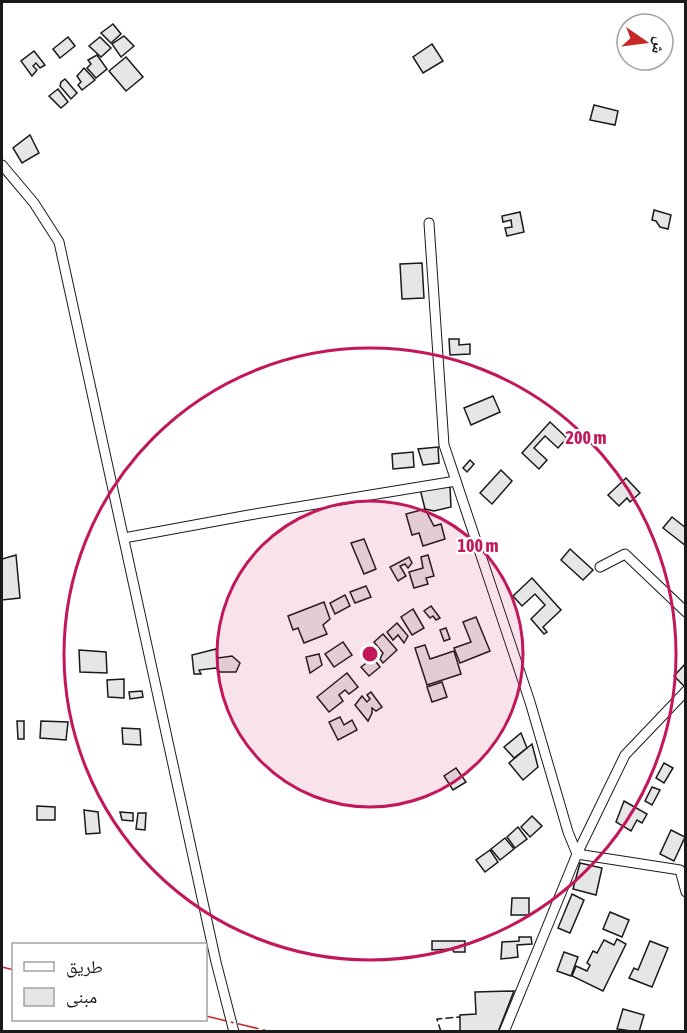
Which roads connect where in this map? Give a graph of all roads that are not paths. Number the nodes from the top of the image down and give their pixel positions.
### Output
1 (2, 165) edge
2 (429, 223) dead end
3 (456, 481) junction
4 (124, 538) junction
5 (600, 567) dead end
6 (686, 612) edge
7 (686, 691) edge
8 (578, 854) junction
9 (686, 892) edge
10 (234, 1032) edge
11 (504, 1032) edge

1 - 4 street
2 - 3 street
3 - 4 street
3 - 8 street
4 - 10 street
5 - 6 street
7 - 8 street
8 - 9 street
8 - 11 street

